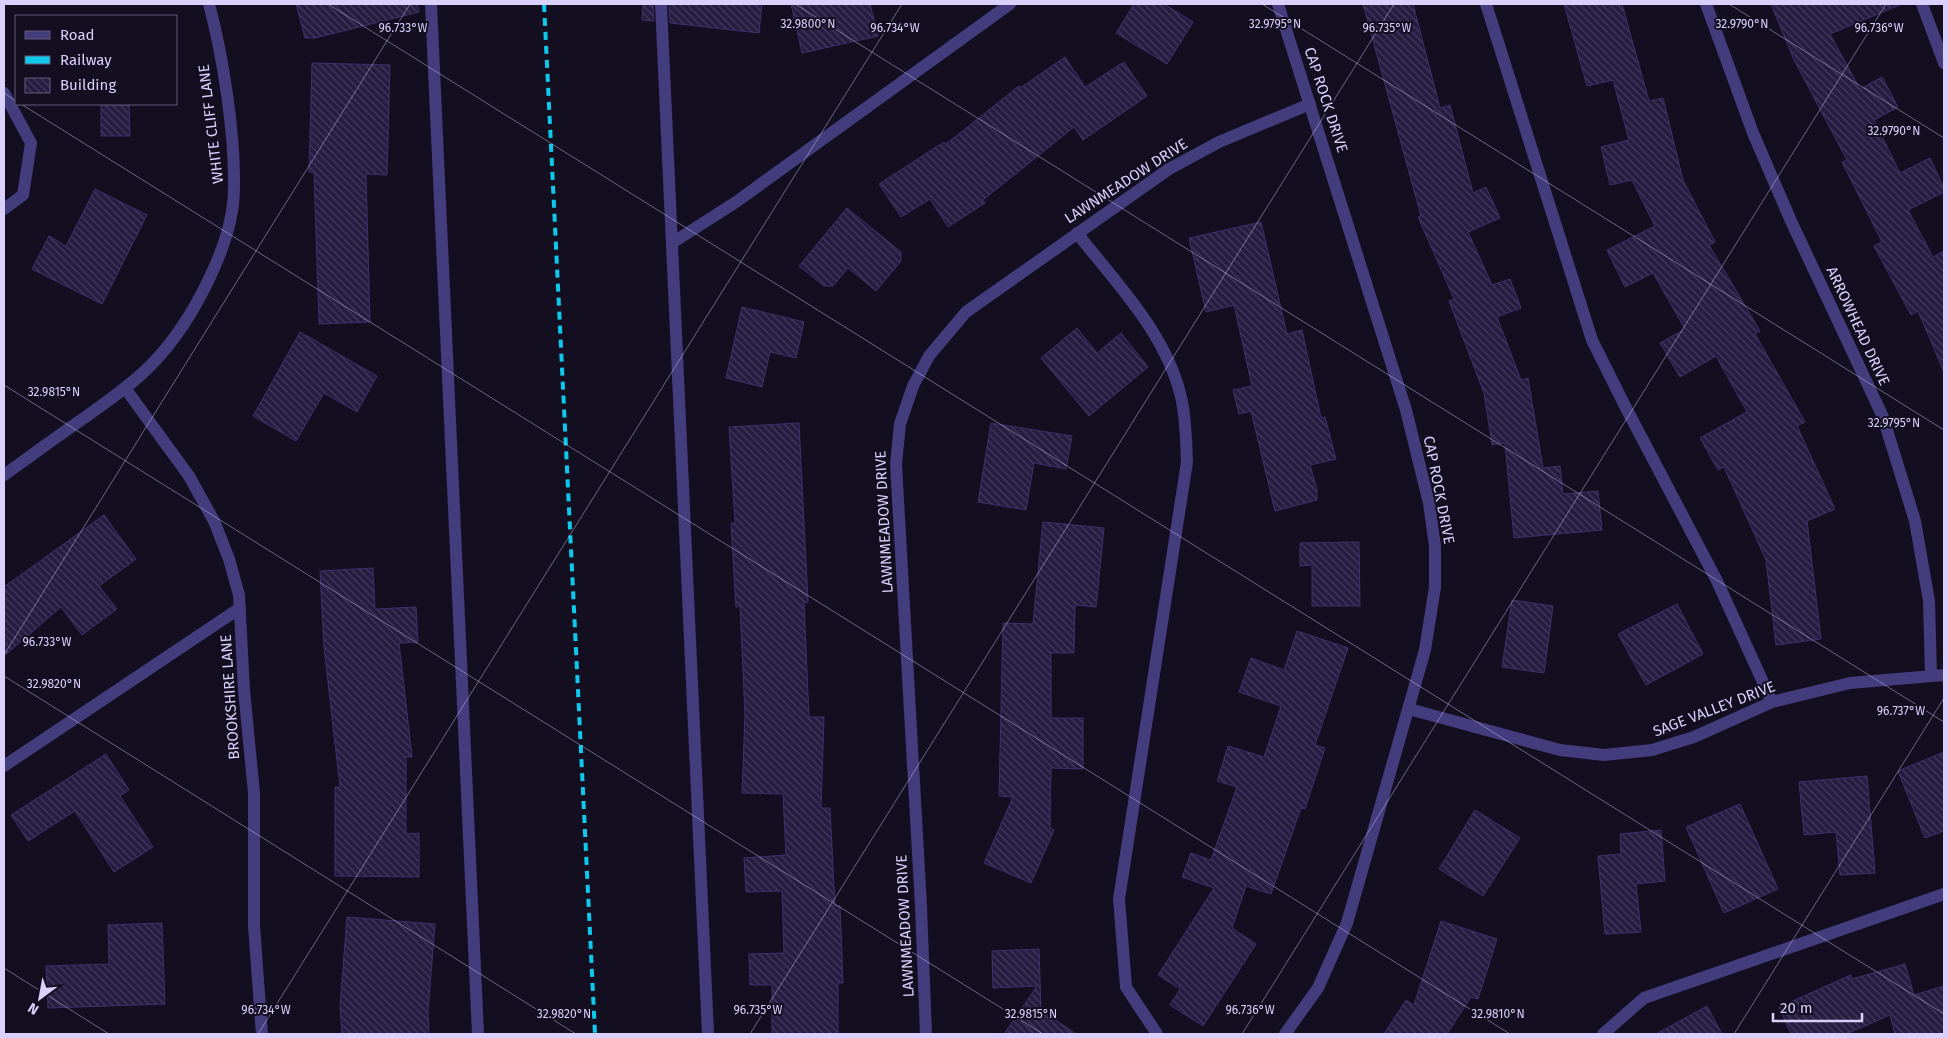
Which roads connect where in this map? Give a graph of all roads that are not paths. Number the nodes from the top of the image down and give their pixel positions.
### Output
1 (209, 4) edge
2 (431, 4) edge
3 (661, 4) edge
4 (1010, 4) edge
5 (1278, 4) edge
6 (1486, 4) edge
7 (1706, 4) edge
8 (1922, 4) edge
9 (1944, 63) edge
10 (4, 93) edge
11 (1310, 104) junction
12 (4, 209) edge
13 (1076, 233) junction
14 (672, 243) junction
15 (125, 388) junction
16 (4, 475) edge
17 (240, 608) junction
18 (1931, 675) junction
19 (1944, 675) edge
20 (1772, 702) junction
21 (1409, 709) junction
22 (4, 766) edge
23 (1944, 894) edge
24 (262, 1034) edge
25 (478, 1034) edge
26 (708, 1034) edge
27 (926, 1034) edge
28 (1157, 1034) edge
29 (1285, 1034) edge
30 (1603, 1034) edge

1 - 15 street, WHITE CLIFF LANE
2 - 25 street
3 - 14 street
4 - 14 street
5 - 11 street, CAP ROCK DRIVE
6 - 20 street
7 - 18 street, ARROWHEAD DRIVE
8 - 9 street
10 - 12 street
11 - 13 street, LAWNMEADOW DRIVE
11 - 21 street, CAP ROCK DRIVE
13 - 27 street, LAWNMEADOW DRIVE
13 - 28 street
14 - 26 street
15 - 16 street, WHITE CLIFF LANE
15 - 17 street, BROOKSHIRE LANE
17 - 22 street
17 - 24 street, BROOKSHIRE LANE
18 - 19 street, SAGE VALLEY DRIVE
18 - 20 street, SAGE VALLEY DRIVE
20 - 21 street, SAGE VALLEY DRIVE
21 - 29 street, CAP ROCK DRIVE
23 - 30 street

